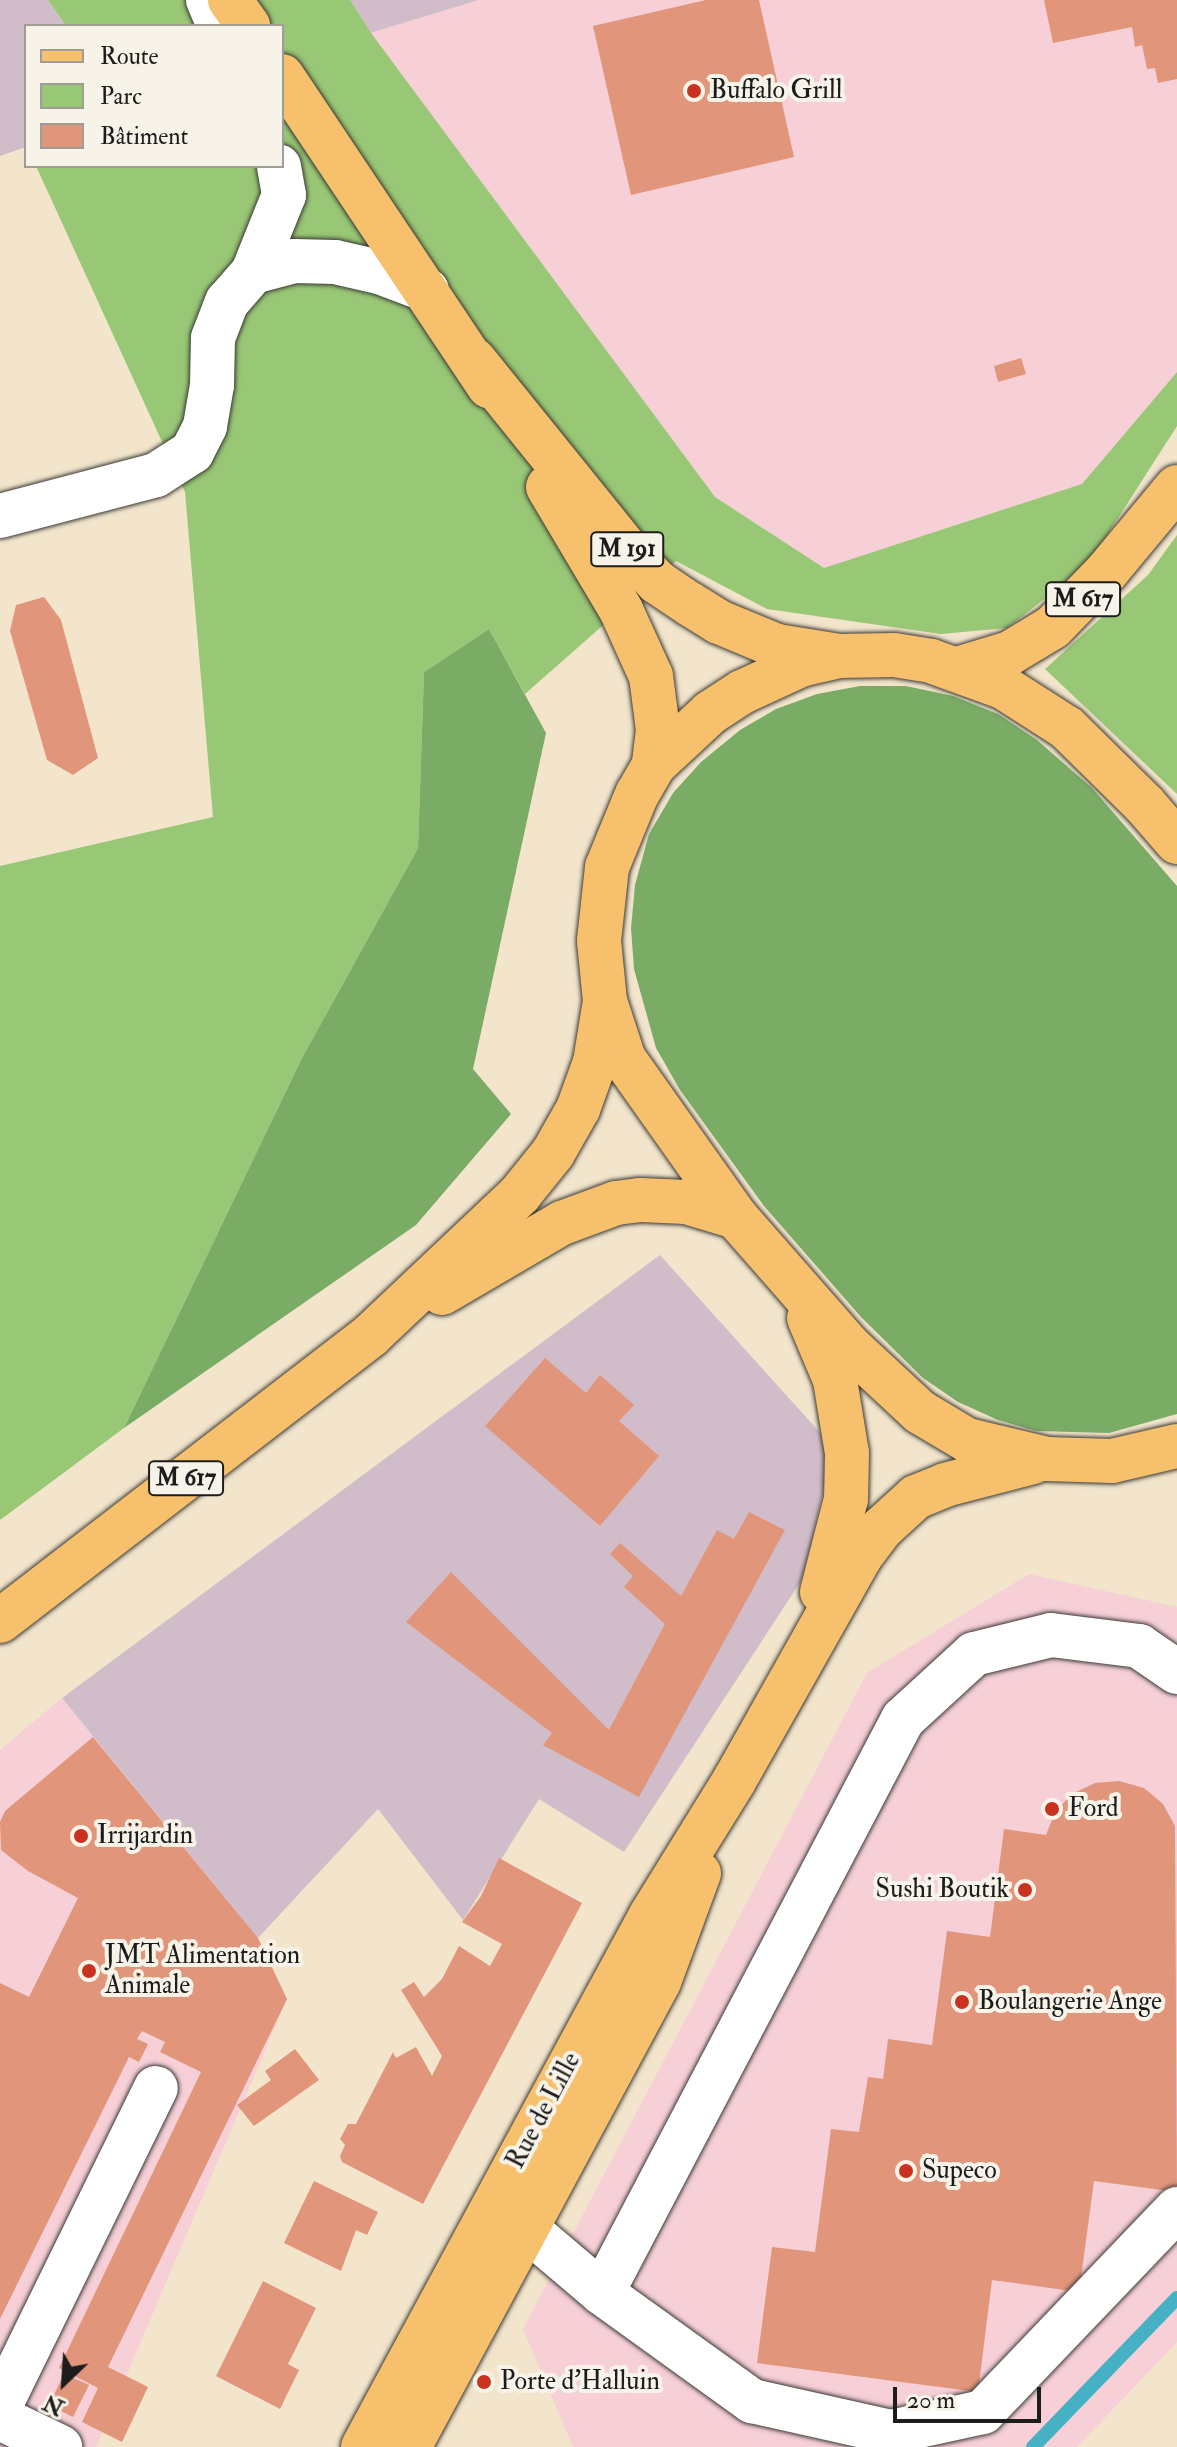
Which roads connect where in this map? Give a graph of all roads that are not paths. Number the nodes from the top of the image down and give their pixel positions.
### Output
1 (208, 0) edge
2 (230, 0) edge
3 (218, 24) edge
4 (247, 24) edge
5 (284, 79) edge
6 (279, 168) edge
7 (253, 272) junction
8 (427, 290) junction
9 (474, 360) junction
10 (1177, 487) edge
11 (0, 516) edge
12 (839, 656) junction
13 (957, 669) junction
14 (654, 765) junction
15 (1177, 842) edge
16 (605, 1001) junction
17 (736, 1217) junction
18 (785, 1275) junction
19 (371, 1335) junction
20 (1170, 1450) edge
21 (1047, 1459) junction
22 (0, 1621) edge
23 (1177, 1672) edge
24 (790, 1676) junction
25 (156, 2088) dead end
26 (1177, 2209) edge
27 (510, 2218) junction
28 (602, 2293) junction
29 (2, 2399) edge
30 (60, 2447) edge
31 (363, 2447) edge
32 (409, 2447) edge

1 - 3 lane
2 - 4 main road
5 - 8 main road, M 191
6 - 7 lane
7 - 8 lane
7 - 11 lane
8 - 9 main road, M 191
9 - 12 main road, M 191
9 - 14 main road, M 191
10 - 13 main road, M 617
12 - 13 main road
12 - 14 main road
13 - 15 main road
14 - 16 main road
16 - 17 main road
16 - 19 main road, M 617
17 - 18 main road
17 - 19 main road, M 617
18 - 21 main road
18 - 24 main road, Rue de Lille
19 - 22 main road, M 617
20 - 21 main road
21 - 24 main road, Rue de Lille
23 - 28 lane
24 - 27 main road, Rue de Lille
25 - 29 lane
26 - 28 lane
27 - 28 lane
27 - 31 main road, Rue de Lille
27 - 32 main road, Rue de Lille
29 - 30 lane

